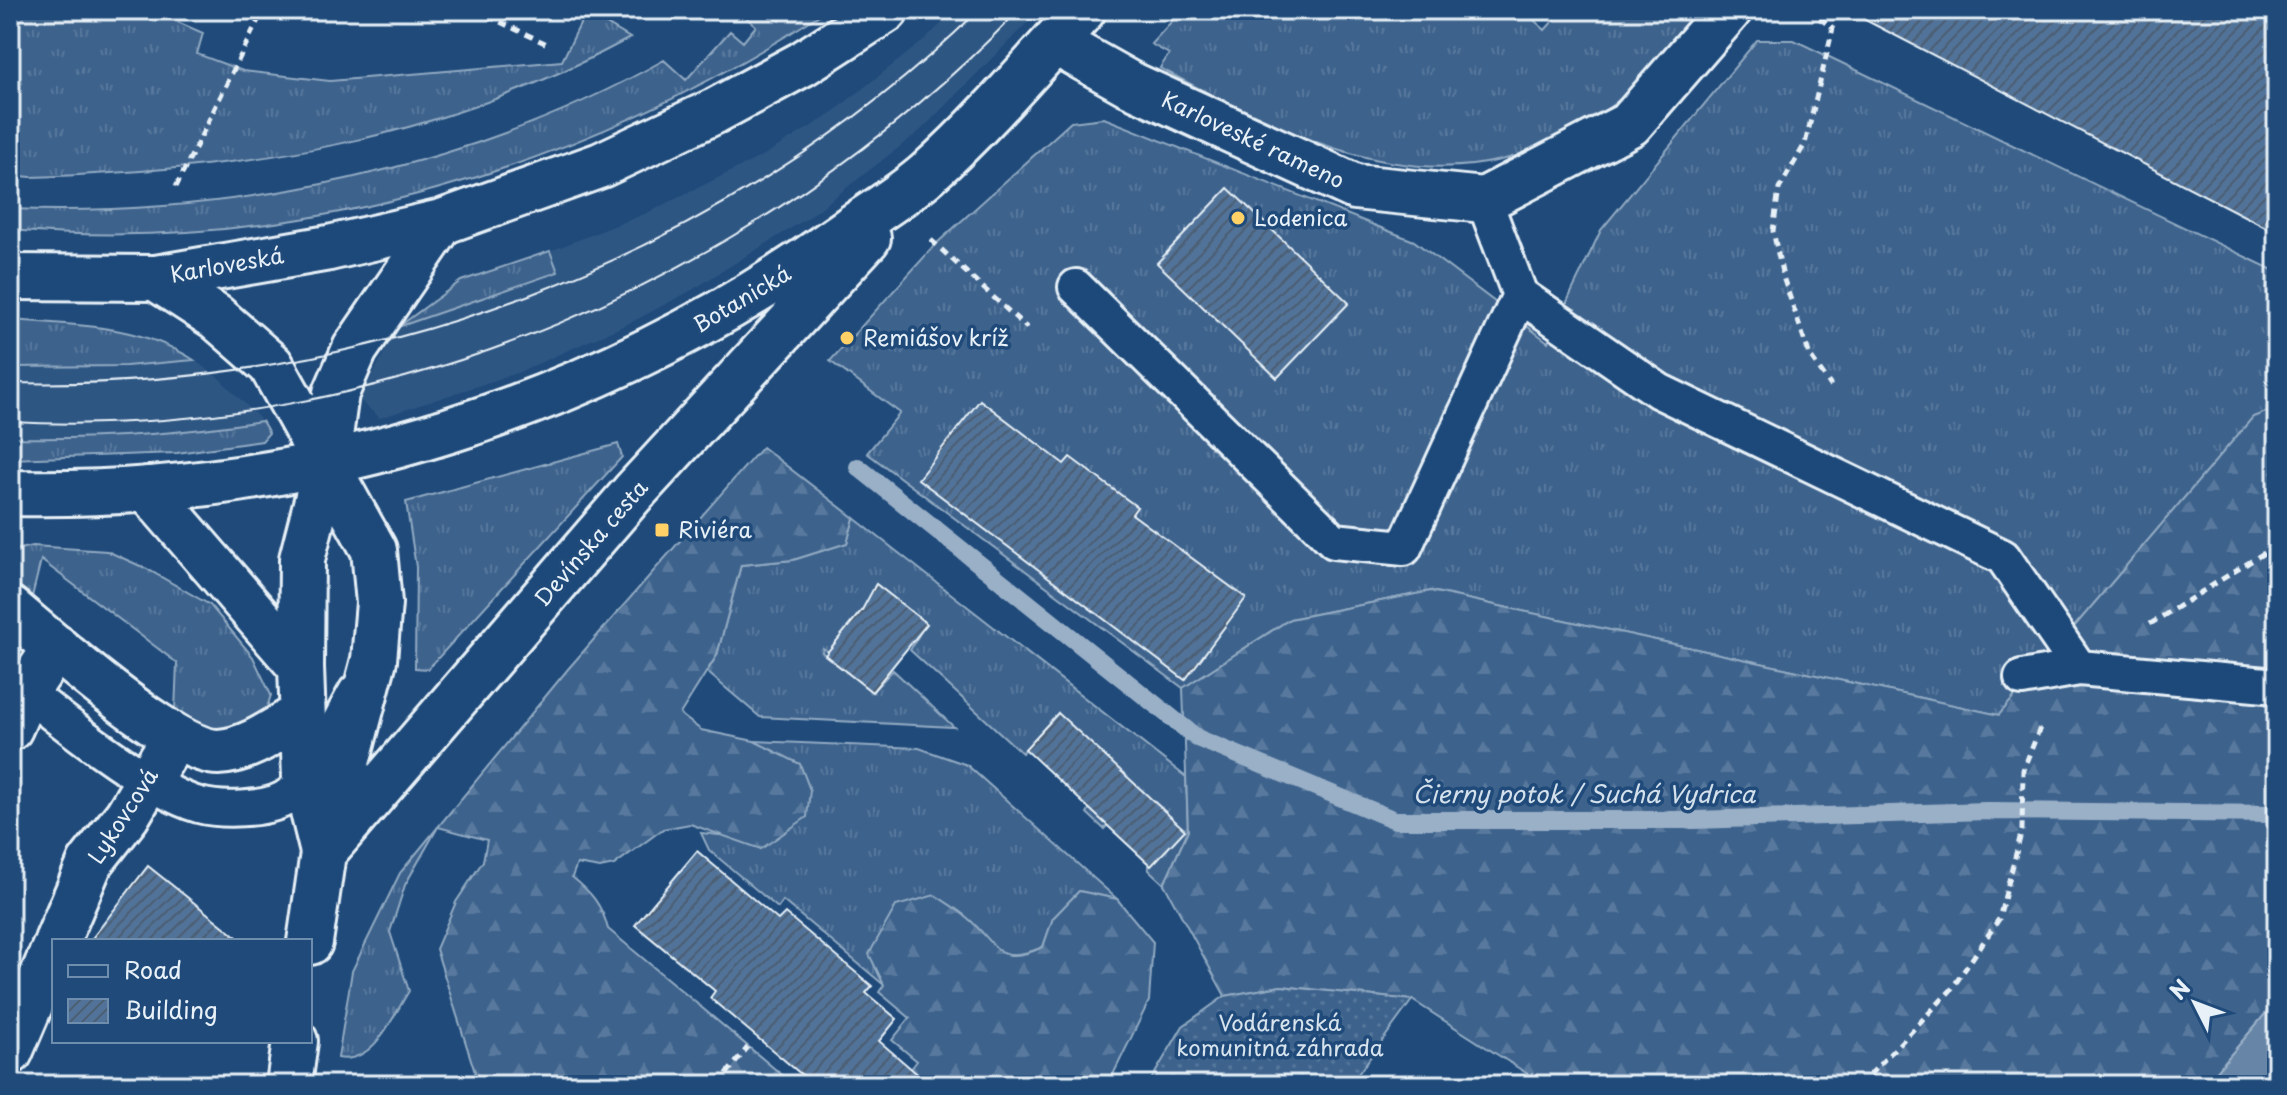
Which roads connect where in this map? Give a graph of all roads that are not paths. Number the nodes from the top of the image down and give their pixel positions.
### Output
1 (886, 10) edge
2 (1083, 10) edge
3 (1729, 10) edge
4 (1055, 42) junction
5 (926, 174) junction
6 (1484, 200) junction
7 (442, 222) junction
8 (10, 277) edge
9 (156, 278) junction
10 (1076, 287) dead end
11 (1520, 295) junction
12 (326, 465) junction
13 (147, 489) junction
14 (13, 497) edge
15 (10, 609) edge
16 (56, 647) junction
17 (374, 660) junction
18 (301, 667) junction
19 (2079, 668) junction
20 (2022, 678) dead end
21 (2277, 686) edge
22 (15, 700) edge
23 (302, 714) junction
24 (174, 738) junction
25 (305, 779) junction
26 (147, 780) junction
27 (323, 853) junction
28 (58, 939) edge
29 (310, 939) edge
30 (52, 954) edge
31 (295, 1043) edge
32 (10, 1052) edge
33 (289, 1085) edge

1 - 7 street
2 - 4 street, Botanická
3 - 6 street
4 - 5 street, Botanická
4 - 6 street, Karloveské rameno
5 - 12 street, Botanická
5 - 27 street, Devínska cesta
6 - 11 lane
7 - 9 street, Karloveská
7 - 12 street
8 - 9 street, Karloveská
9 - 12 street
10 - 11 lane
11 - 19 lane
12 - 13 street
12 - 17 street
12 - 18 street
13 - 14 street
13 - 18 street
15 - 16 street
16 - 22 street
16 - 24 street
17 - 25 lane
17 - 27 street
18 - 23 street
19 - 20 lane
19 - 21 lane
22 - 26 lane
23 - 24 street
23 - 25 street
24 - 26 street, Lykovcová
25 - 26 lane
25 - 27 street
26 - 28 street, Lykovcová
27 - 29 street
30 - 32 street
31 - 33 street

